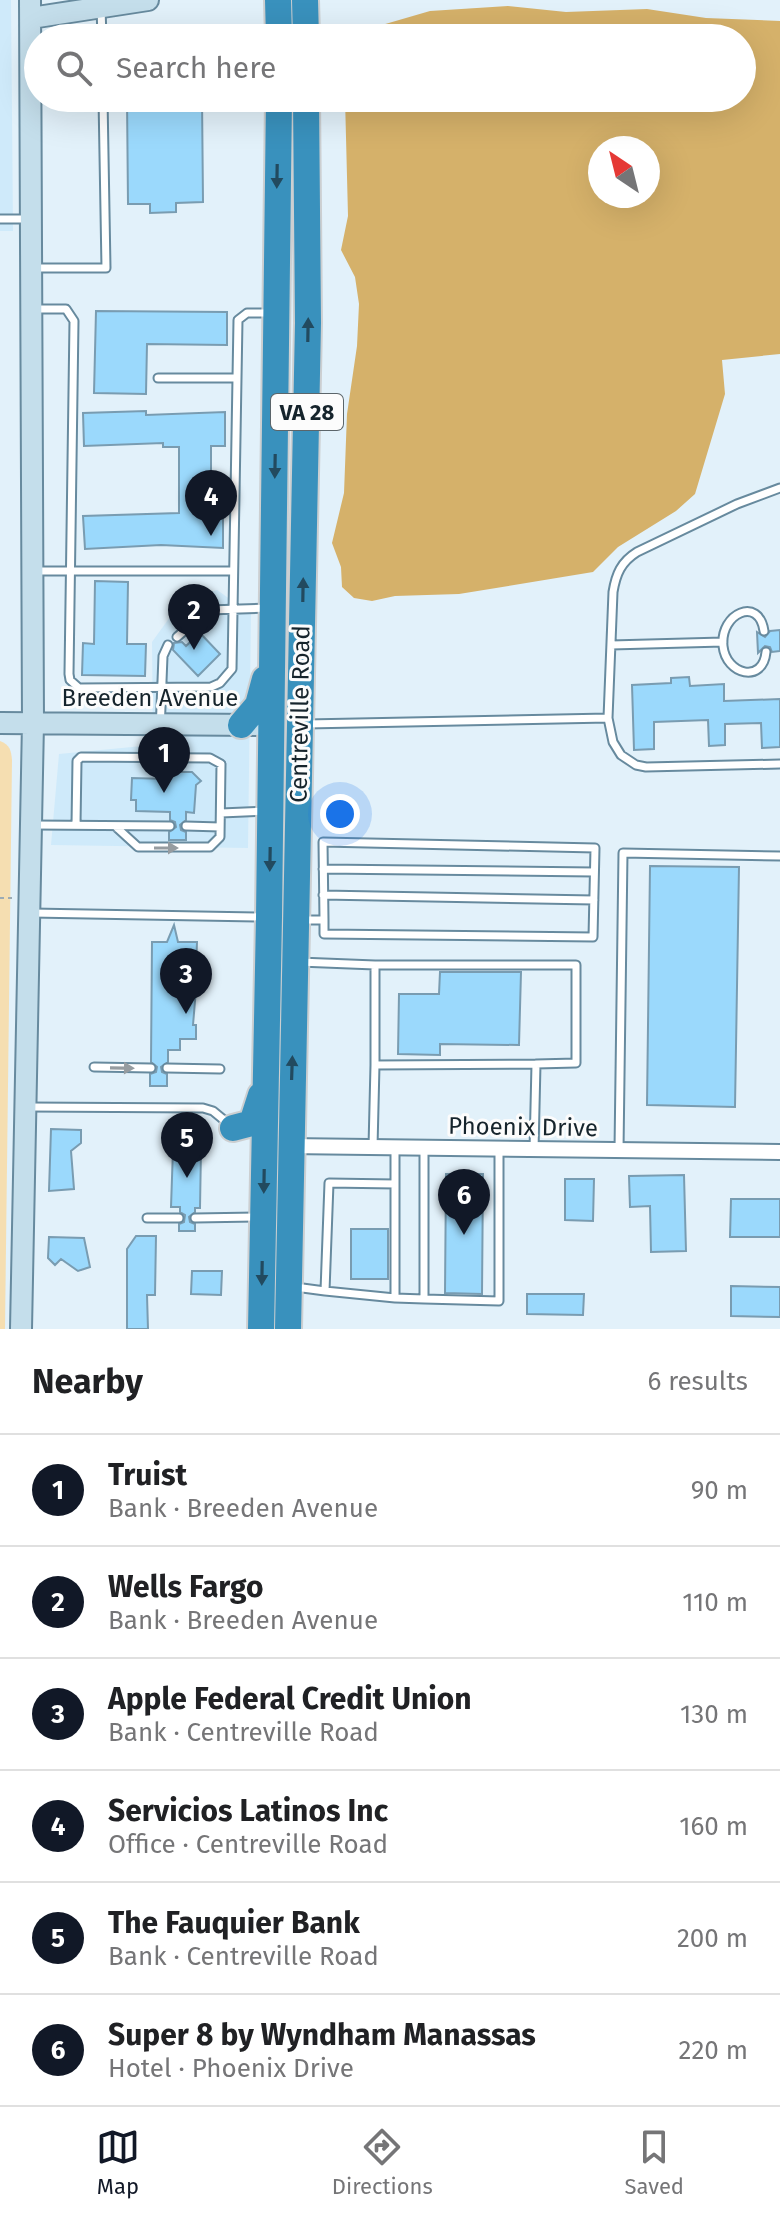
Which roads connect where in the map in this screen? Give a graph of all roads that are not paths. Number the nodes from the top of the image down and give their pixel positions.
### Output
1 (148, 0) edge
2 (278, 0) edge
3 (101, 7) junction
4 (31, 9) edge
5 (102, 24) edge
6 (279, 24) edge
7 (31, 112) edge
8 (103, 112) edge
9 (279, 112) edge
10 (306, 112) edge
11 (0, 219) edge
12 (32, 219) junction
13 (32, 268) junction
14 (32, 309) junction
15 (275, 312) junction
16 (158, 378) dead end
17 (236, 378) junction
18 (780, 488) edge
19 (71, 570) junction
20 (33, 571) junction
21 (232, 571) junction
22 (231, 608) junction
23 (273, 608) junction
24 (764, 631) dead end
25 (177, 637) dead end
26 (723, 642) junction
27 (168, 645) dead end
28 (611, 645) junction
29 (273, 648) junction
30 (766, 652) dead end
31 (161, 687) junction
32 (608, 718) junction
33 (0, 723) edge
34 (33, 723) junction
35 (300, 724) junction
36 (241, 725) junction
37 (272, 725) junction
38 (160, 726) junction
39 (159, 757) junction
40 (780, 764) edge
41 (271, 811) junction
42 (221, 813) junction
43 (32, 825) junction
44 (76, 825) junction
45 (115, 826) junction
46 (170, 826) dead end
47 (186, 826) dead end
48 (220, 827) junction
49 (780, 856) edge
50 (323, 869) junction
51 (594, 872) junction
52 (323, 895) junction
53 (594, 900) junction
54 (30, 913) junction
55 (269, 917) junction
56 (324, 920) junction
57 (296, 921) junction
58 (296, 961) junction
59 (375, 965) junction
60 (536, 1064) junction
61 (375, 1065) junction
62 (94, 1067) dead end
63 (151, 1068) dead end
64 (167, 1068) dead end
65 (220, 1069) dead end
66 (26, 1107) junction
67 (250, 1138) junction
68 (291, 1146) junction
69 (373, 1147) junction
70 (395, 1148) junction
71 (424, 1148) junction
72 (499, 1149) junction
73 (534, 1150) junction
74 (619, 1151) junction
75 (780, 1152) edge
76 (395, 1184) junction
77 (263, 1216) junction
78 (147, 1218) dead end
79 (179, 1218) dead end
80 (195, 1218) dead end
81 (288, 1287) junction
82 (325, 1291) junction
83 (395, 1298) junction
84 (424, 1299) junction
85 (21, 1329) edge
86 (261, 1329) edge
87 (288, 1329) edge

1 - 3 street
2 - 6 highway
3 - 4 street
3 - 5 lane
7 - 12 street
8 - 13 lane
9 -> 15 highway, Centreville Road / VA 28
35 -> 10 highway, Centreville Road / VA 28
11 - 12 lane
12 - 13 street
13 - 14 street
14 - 19 lane
14 - 20 street
15 - 17 lane
15 -> 23 highway, Centreville Road / VA 28
16 - 17 lane
17 - 21 lane
18 - 28 lane
19 - 20 lane
19 - 21 lane
19 - 31 lane
20 - 34 street
21 - 22 lane
22 - 23 lane
22 - 25 lane
22 - 31 lane
23 - 29 highway, Centreville Road / VA 28
24 - 26 lane
26 - 28 lane
26 - 30 lane
27 - 31 lane
28 - 32 lane
29 - 36 highway
29 - 37 highway, Centreville Road / VA 28
31 - 38 lane
32 - 35 lane
32 - 40 lane
33 - 34 street, Breeden Avenue
34 - 38 street, Breeden Avenue
34 - 43 street
35 - 37 street, Breeden Avenue
35 - 57 highway, Centreville Road / VA 28
36 - 37 street, Breeden Avenue
36 - 38 street, Breeden Avenue
37 - 41 highway, Centreville Road / VA 28
38 - 39 lane
39 - 42 lane
39 - 44 lane
41 - 42 lane
41 -> 55 highway, Centreville Road / VA 28
42 - 48 lane
43 - 44 lane
43 - 54 street
44 - 45 lane
45 - 46 lane
45 -> 48 lane
47 - 48 lane
49 - 74 lane
50 - 51 lane
50 - 51 lane
50 - 52 lane
51 - 53 lane
52 - 53 lane
52 - 56 lane
53 - 56 lane
54 - 55 lane
54 - 66 street
55 - 67 highway, Centreville Road / VA 28
56 - 57 lane
57 - 58 highway, Centreville Road / VA 28
58 - 59 lane
68 -> 58 highway, Centreville Road / VA 28
59 - 60 lane
59 - 61 lane
60 - 61 lane
60 - 73 lane
61 - 69 lane
62 -> 63 lane
64 - 65 lane
66 - 67 lane
66 - 85 street
67 - 68 street, Phoenix Drive
67 -> 77 highway, Centreville Road / VA 28
68 - 69 street, Phoenix Drive
68 - 81 highway, Centreville Road / VA 28
69 - 70 street, Phoenix Drive
70 - 71 street, Phoenix Drive
70 - 76 lane
71 - 72 street, Phoenix Drive
71 - 84 lane
72 - 73 street, Phoenix Drive
72 - 84 lane
73 - 74 street, Phoenix Drive
74 - 75 street, Phoenix Drive
76 - 82 lane
76 - 83 lane
77 - 80 lane
77 -> 86 highway, Centreville Road / VA 28
78 - 79 lane
81 - 82 lane
81 - 87 highway, Centreville Road / VA 28
82 - 83 lane
83 - 84 lane

